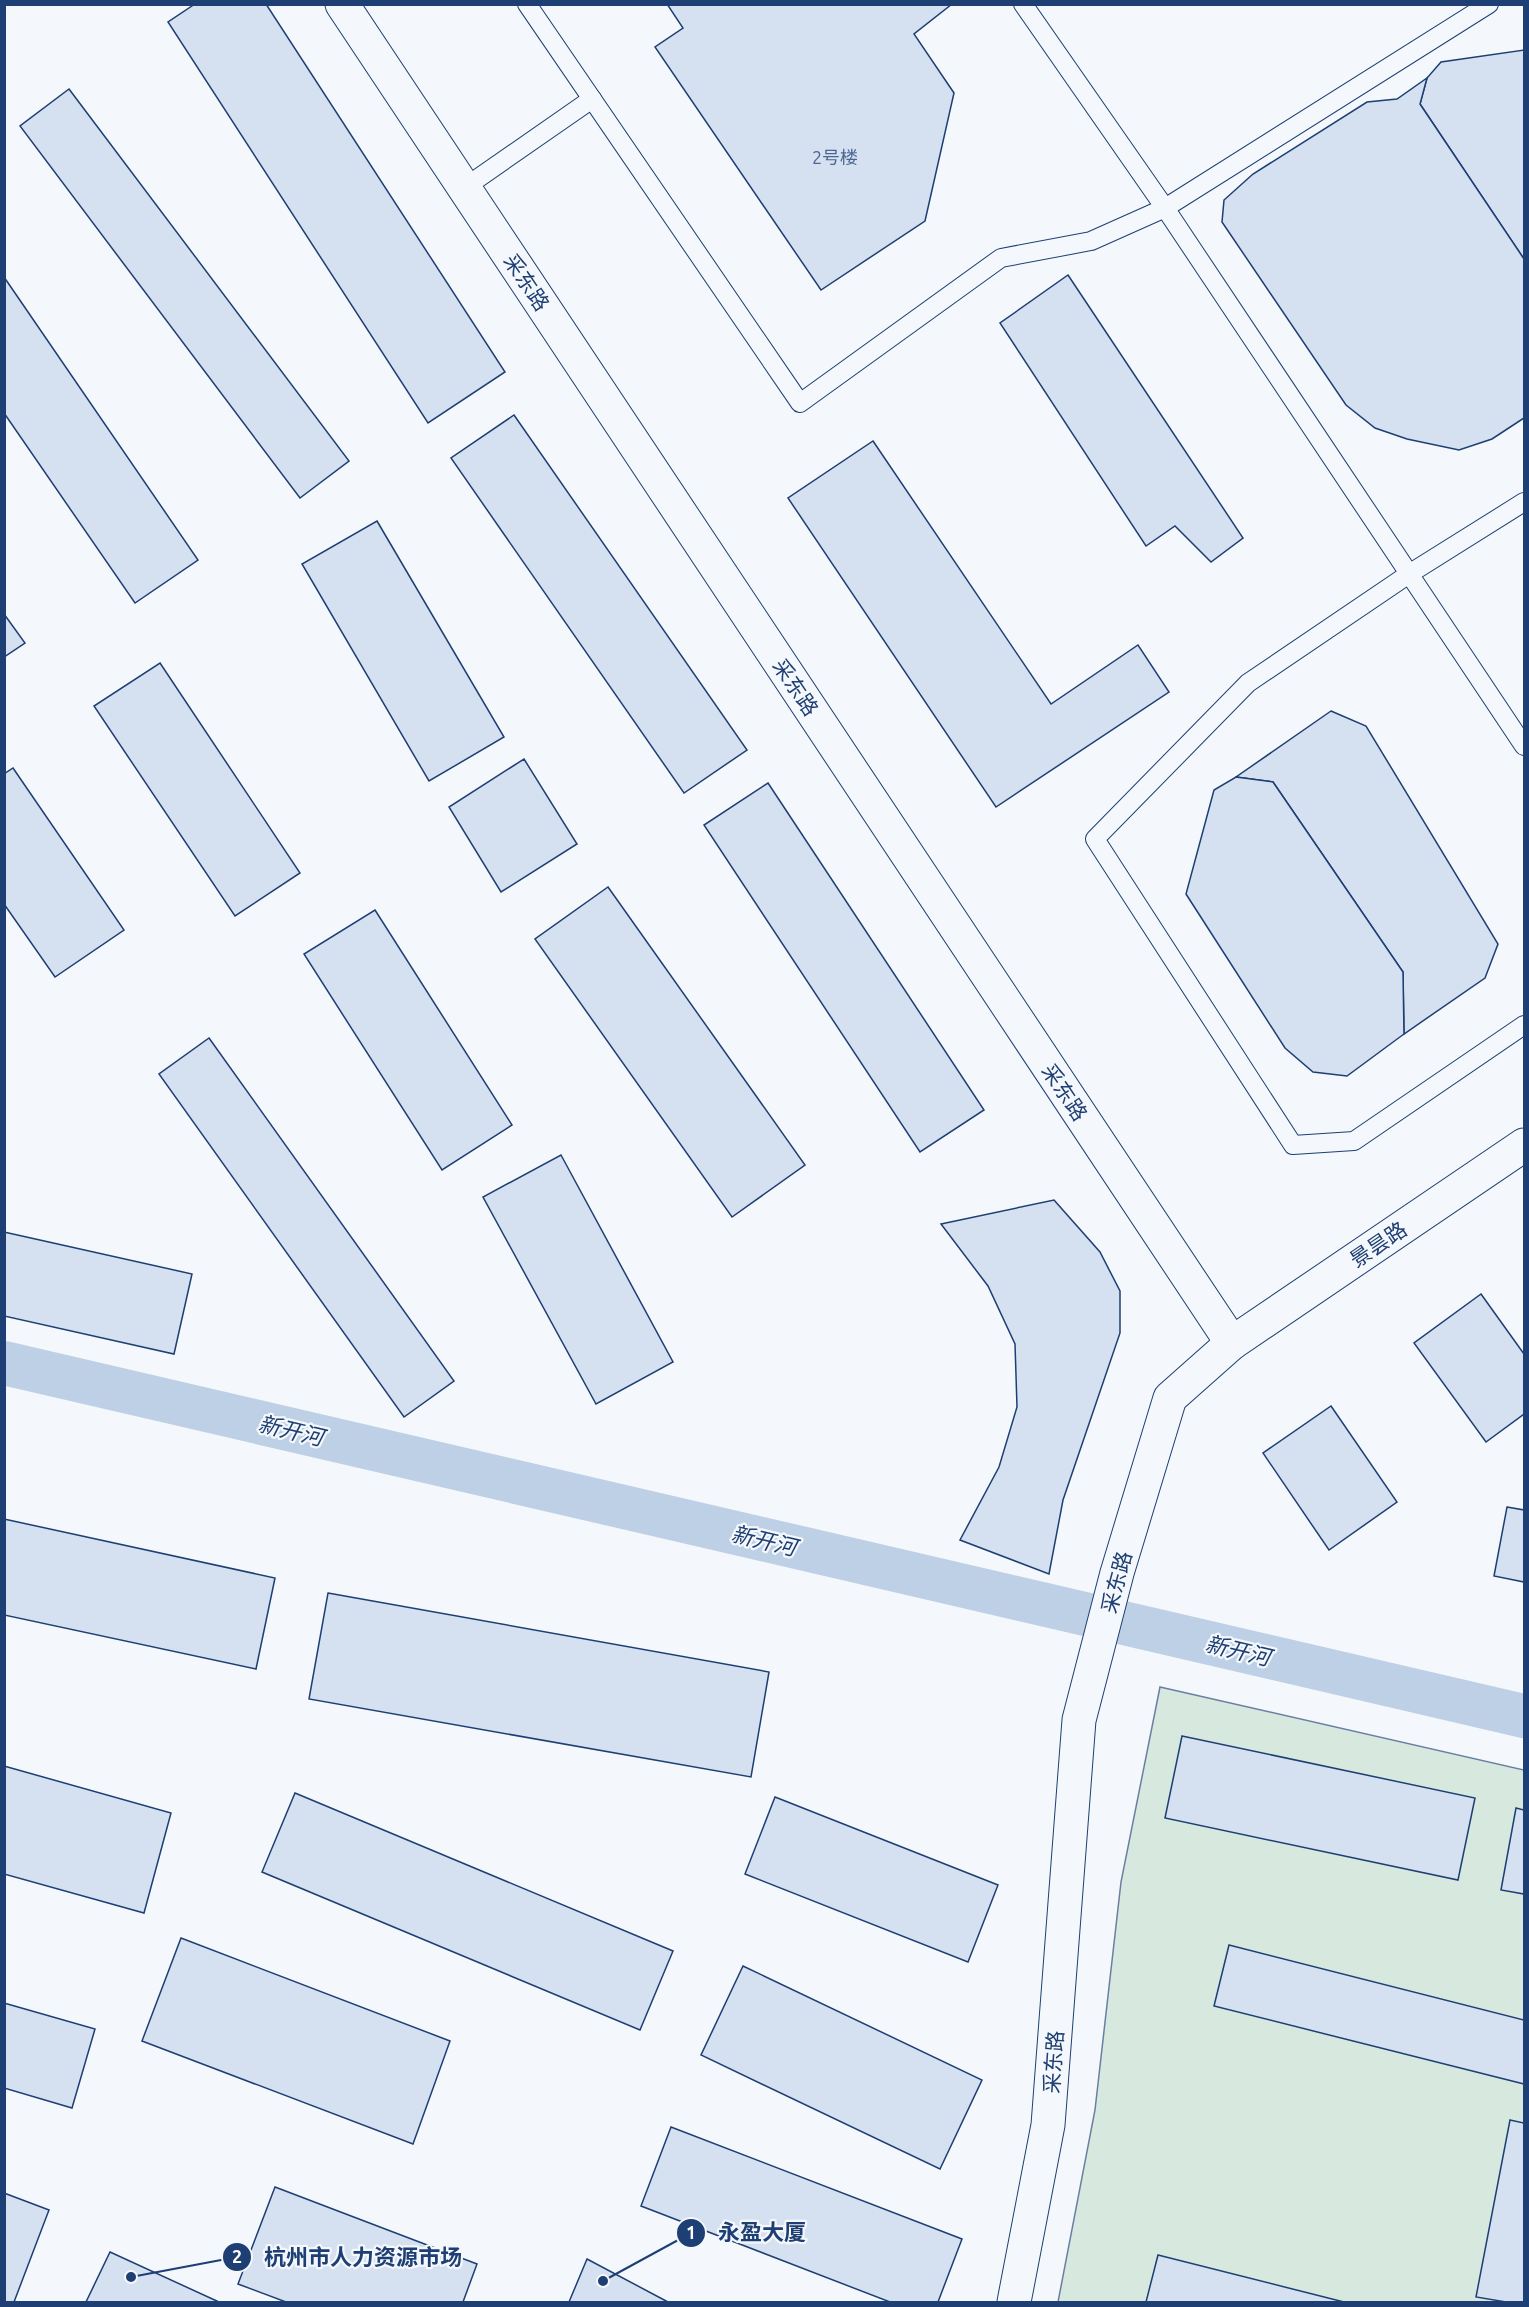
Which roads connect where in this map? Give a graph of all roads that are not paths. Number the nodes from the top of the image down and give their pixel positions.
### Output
1 (342, 4) edge
2 (527, 4) edge
3 (1023, 4) edge
4 (1489, 4) edge
5 (592, 99) junction
6 (464, 188) junction
7 (1165, 208) junction
8 (1524, 502) edge
9 (1409, 574) junction
10 (1524, 746) edge
11 (1524, 1025) edge
12 (1524, 1145) edge
13 (1232, 1343) junction
14 (1014, 2302) edge

1 - 6 street, 采东路
2 - 5 lane
3 - 7 lane
4 - 7 lane
5 - 6 lane
5 - 7 lane
6 - 13 street, 采东路
7 - 9 lane
8 - 9 lane
9 - 10 lane
9 - 11 lane
12 - 13 street, 景昙路
13 - 14 street, 采东路

